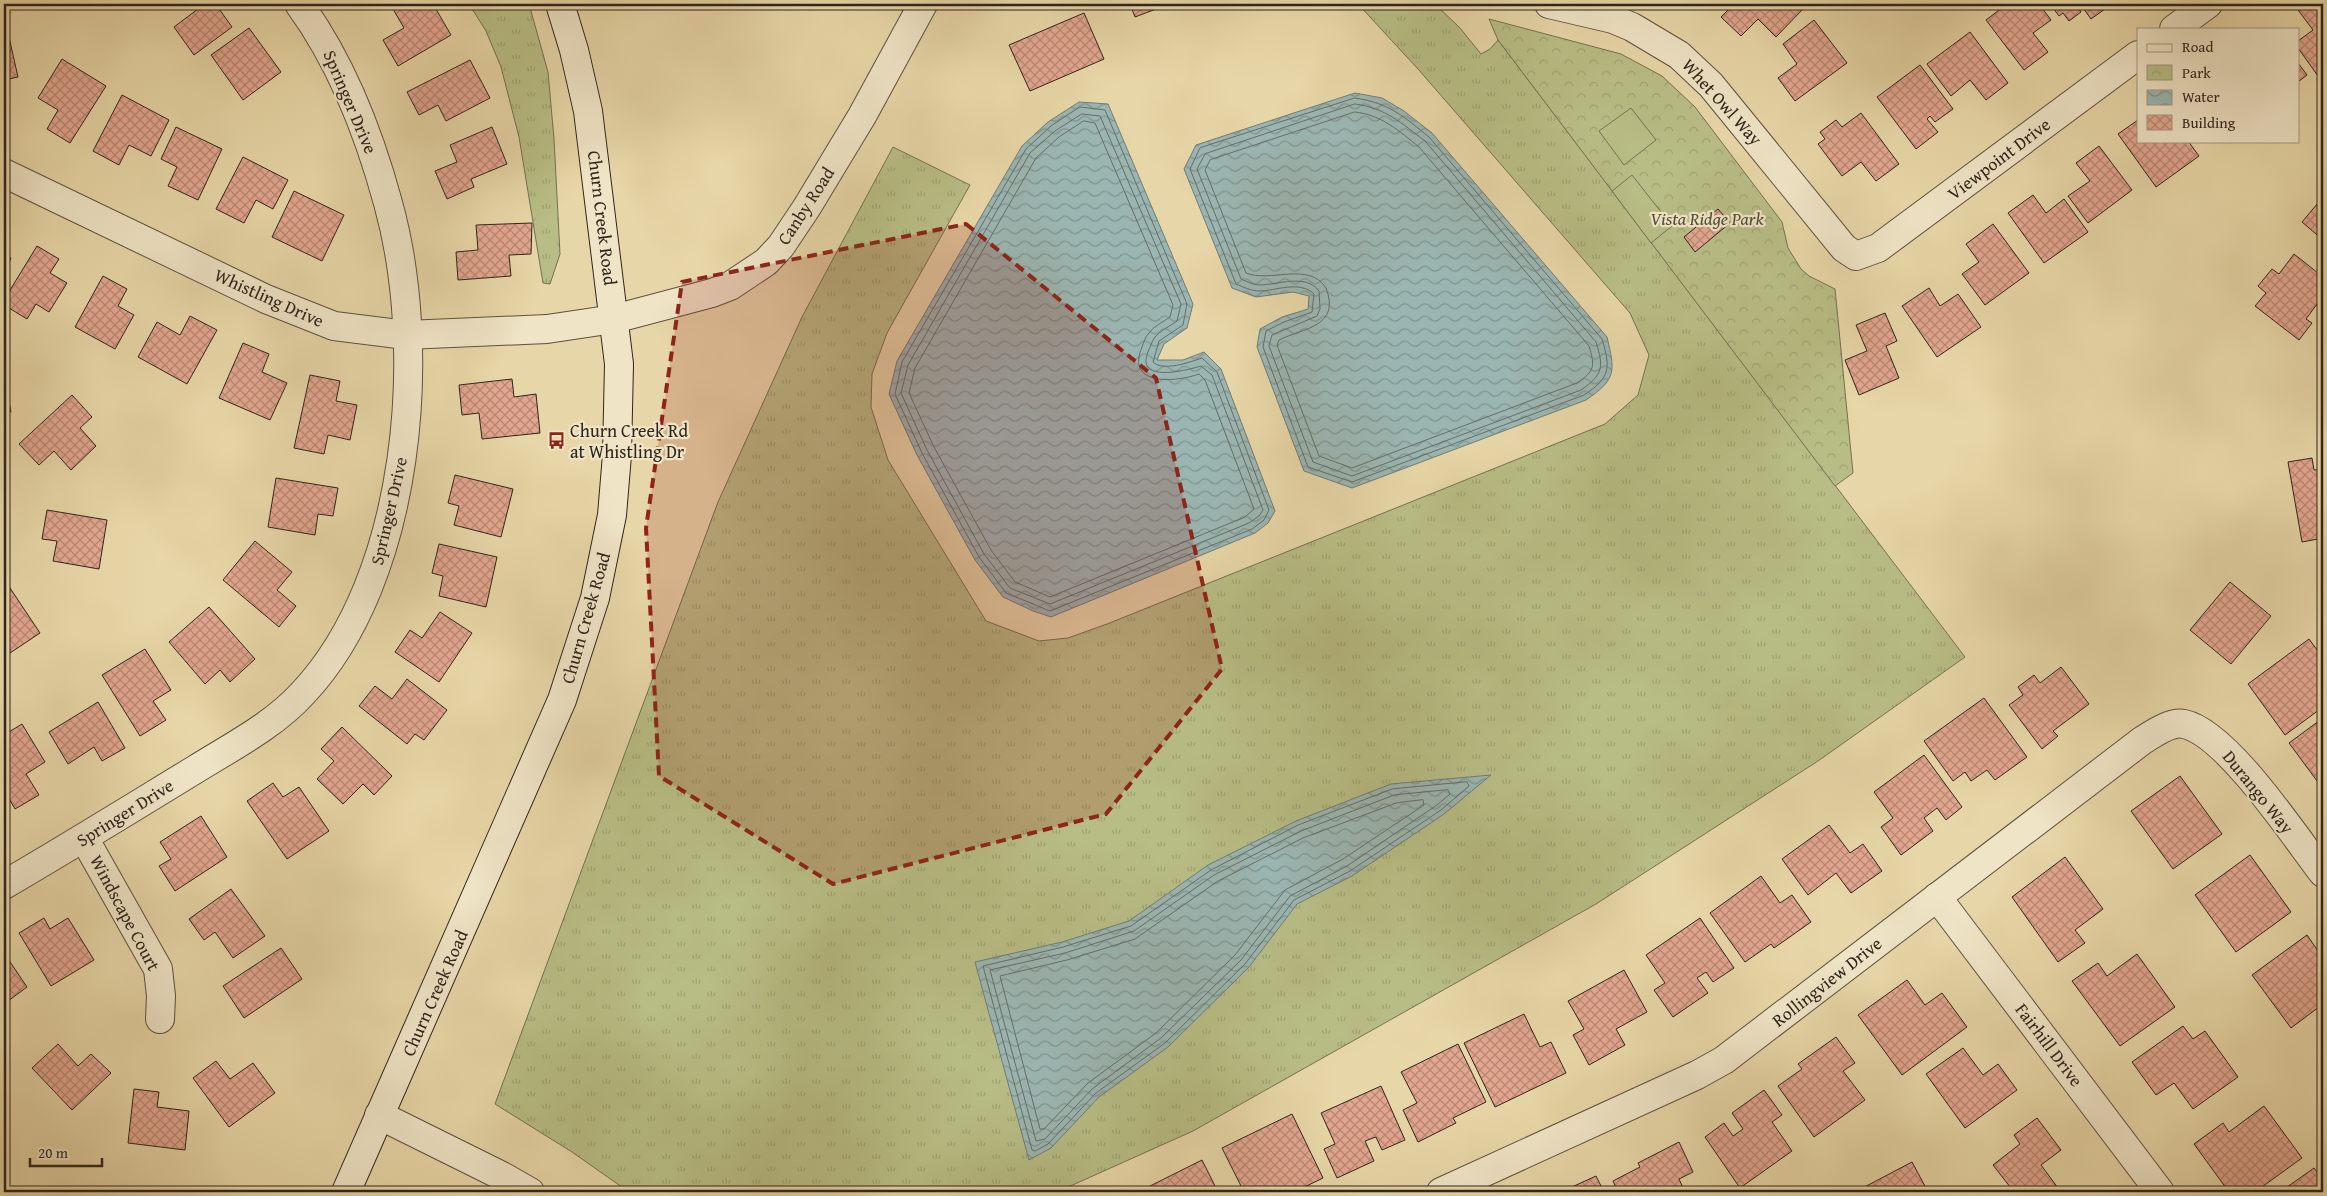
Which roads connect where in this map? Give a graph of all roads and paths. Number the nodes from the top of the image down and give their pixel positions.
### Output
1 (299, 4) edge
2 (560, 4) edge
3 (923, 4) edge
4 (1549, 4) edge
5 (2208, 4) edge
6 (1596, 9) edge
7 (2175, 28) edge
8 (2137, 56) edge
9 (4, 173) edge
10 (1856, 256) joint
11 (614, 319) junction
12 (406, 335) junction
13 (2182, 723) joint
14 (84, 838) junction
15 (2323, 873) edge
16 (4, 885) edge
17 (1937, 897) junction
18 (160, 1020) dead end
19 (379, 1115) junction
20 (346, 1192) edge
21 (530, 1192) edge
22 (1441, 1192) edge
23 (2160, 1192) edge

1 - 12 street, Springer Drive
2 - 11 street, Churn Creek Road
3 - 11 street, Canby Road
4 - 6 street, Whet Owl Way
5 - 7 street
6 - 10 street, Whet Owl Way
8 - 10 street, Viewpoint Drive
9 - 12 street, Whistling Drive
11 - 12 street, Whistling Drive
11 - 19 street, Churn Creek Road
12 - 14 street, Springer Drive
13 - 15 street, Durango Way
13 - 17 street, Rollingview Drive
14 - 16 street, Springer Drive
14 - 18 street, Windscape Court
17 - 22 street, Rollingview Drive
17 - 23 street, Fairhill Drive
19 - 20 street, Churn Creek Road
19 - 21 street

